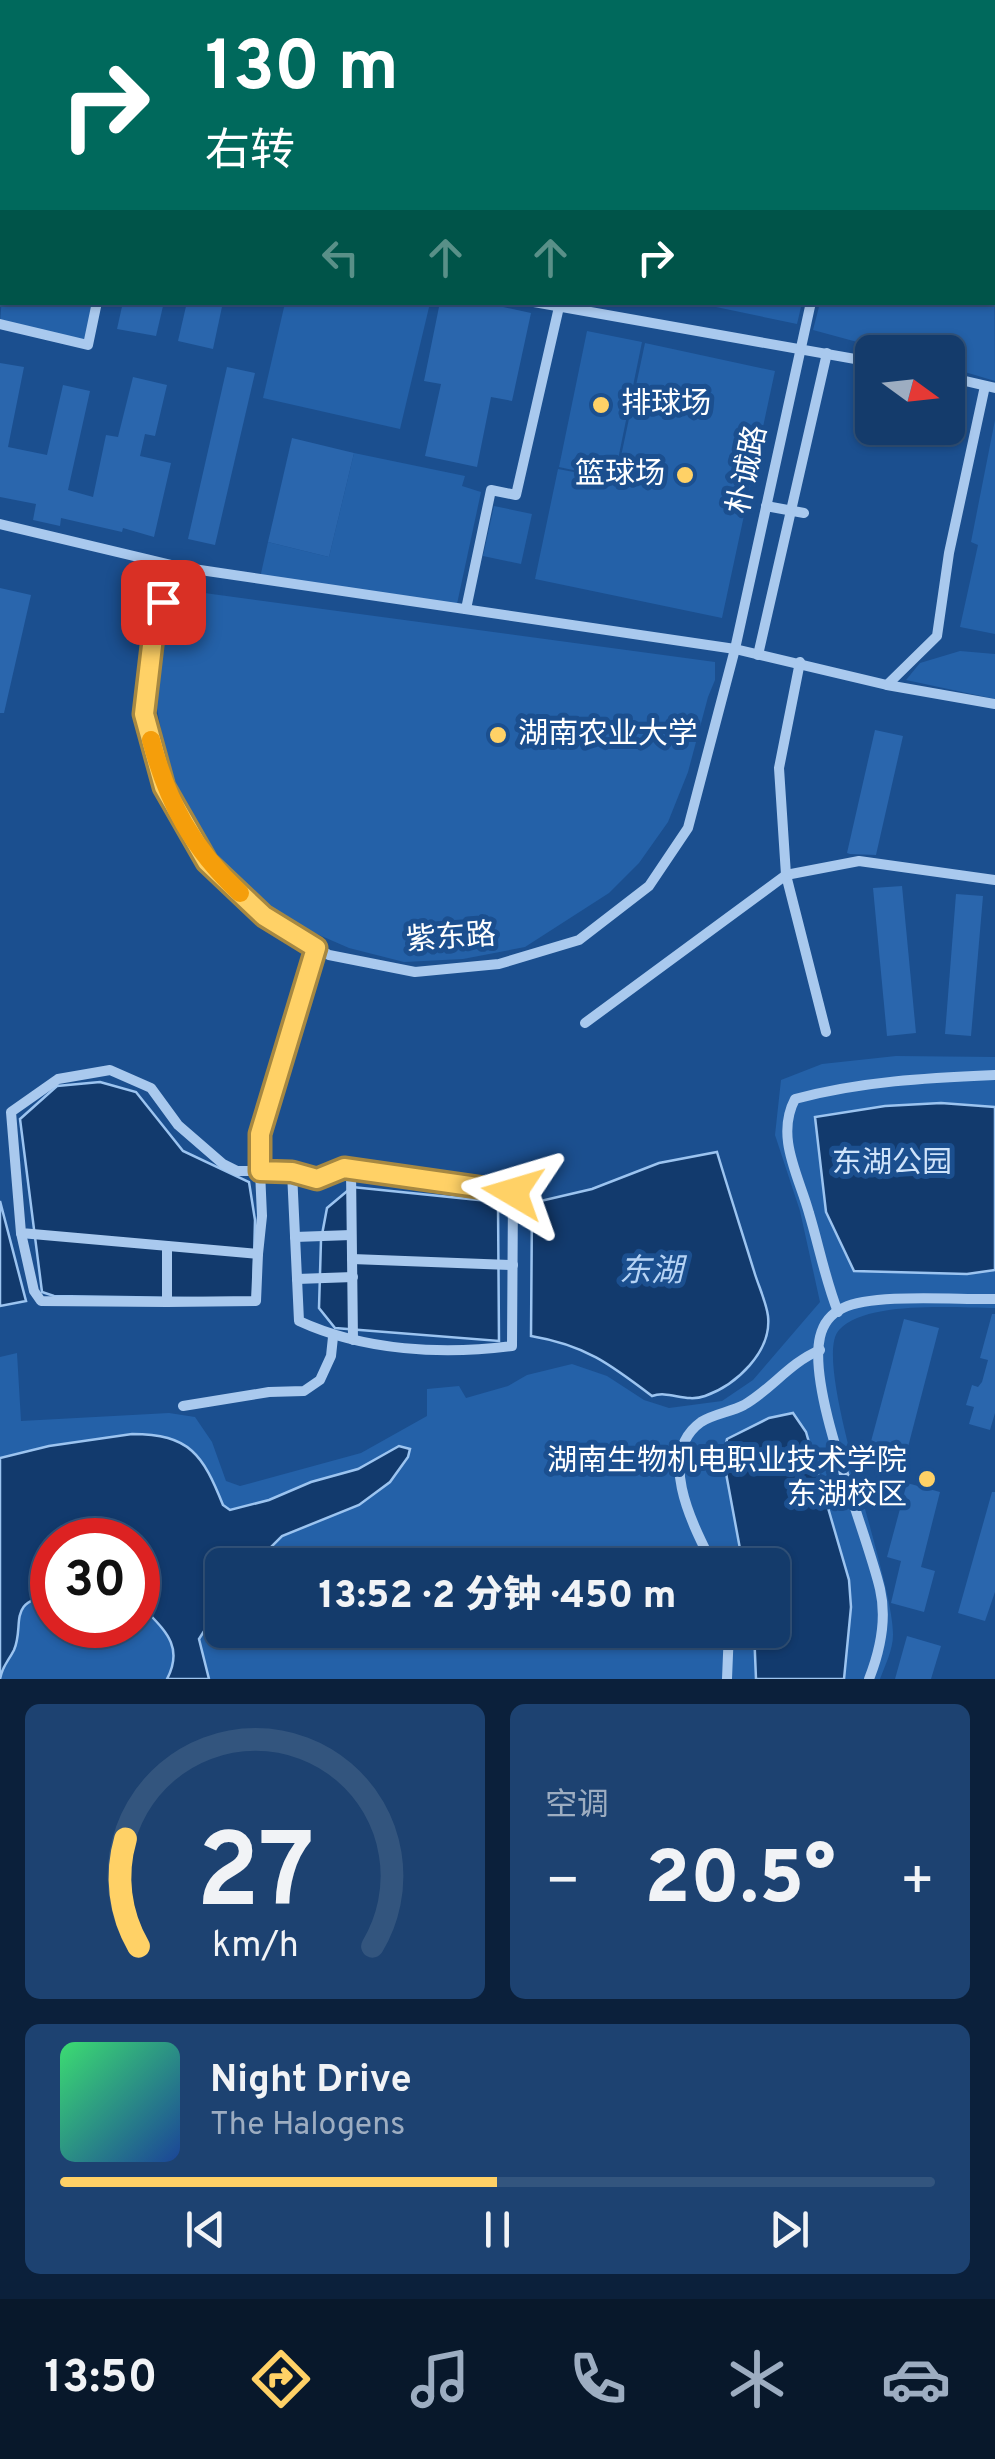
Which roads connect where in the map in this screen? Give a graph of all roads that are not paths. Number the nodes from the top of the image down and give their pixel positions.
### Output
1 (97, 305) edge
2 (546, 305) edge
3 (810, 305) edge
4 (559, 307) junction
5 (0, 324) edge
6 (801, 348) junction
7 (827, 353) junction
8 (855, 359) edge
9 (965, 381) edge
10 (990, 387) edge
11 (766, 506) junction
12 (790, 510) junction
13 (804, 513) dead end
14 (0, 524) edge
15 (172, 566) junction
16 (466, 610) junction
17 (735, 649) junction
18 (758, 654) junction
19 (800, 662) junction
20 (886, 685) junction
21 (995, 704) edge
22 (786, 875) junction
23 (995, 880) edge
24 (316, 948) junction
25 (585, 1023) dead end
26 (826, 1032) dead end
27 (995, 1075) edge
28 (260, 1171) junction
29 (292, 1172) junction
30 (351, 1176) junction
31 (25, 1234) junction
32 (352, 1236) junction
33 (295, 1237) junction
34 (167, 1246) junction
35 (257, 1254) junction
36 (352, 1258) junction
37 (508, 1265) junction
38 (353, 1277) junction
39 (297, 1278) junction
40 (995, 1300) edge
41 (167, 1301) junction
42 (838, 1312) junction
43 (333, 1337) junction
44 (353, 1337) junction
45 (820, 1350) junction
46 (182, 1406) dead end
47 (705, 1548) edge
48 (728, 1648) edge
49 (726, 1679) edge
50 (869, 1679) edge

1 - 5 street
2 - 4 street
3 - 6 street, 朴诚路
4 - 6 street
4 - 16 street
6 - 7 street
6 - 11 street, 朴诚路
7 - 8 street
7 - 12 street
9 - 10 street
10 - 20 street
11 - 12 street
11 - 17 street, 朴诚路
12 - 13 street
12 - 18 street
14 - 15 street
15 - 16 street
15 - 24 street, 紫东路
16 - 17 street
17 - 18 street
17 - 24 street, 紫东路
18 - 19 street
19 - 20 street
19 - 22 street
20 - 21 street
22 - 23 street
22 - 25 street
22 - 26 street
24 - 28 street
27 - 42 street
28 - 29 street
28 - 31 street
28 - 35 street
29 - 30 street
29 - 33 street
30 - 32 street
30 - 37 street
31 - 34 street
31 - 41 street
32 - 33 street
32 - 36 street
33 - 39 street
34 - 35 street
34 - 41 street
35 - 41 street
36 - 37 street
36 - 38 street
37 - 44 street
38 - 39 street
38 - 44 street
39 - 43 street
40 - 42 street
42 - 45 street
43 - 44 street
43 - 46 street
45 - 47 street
45 - 50 street
48 - 49 street

